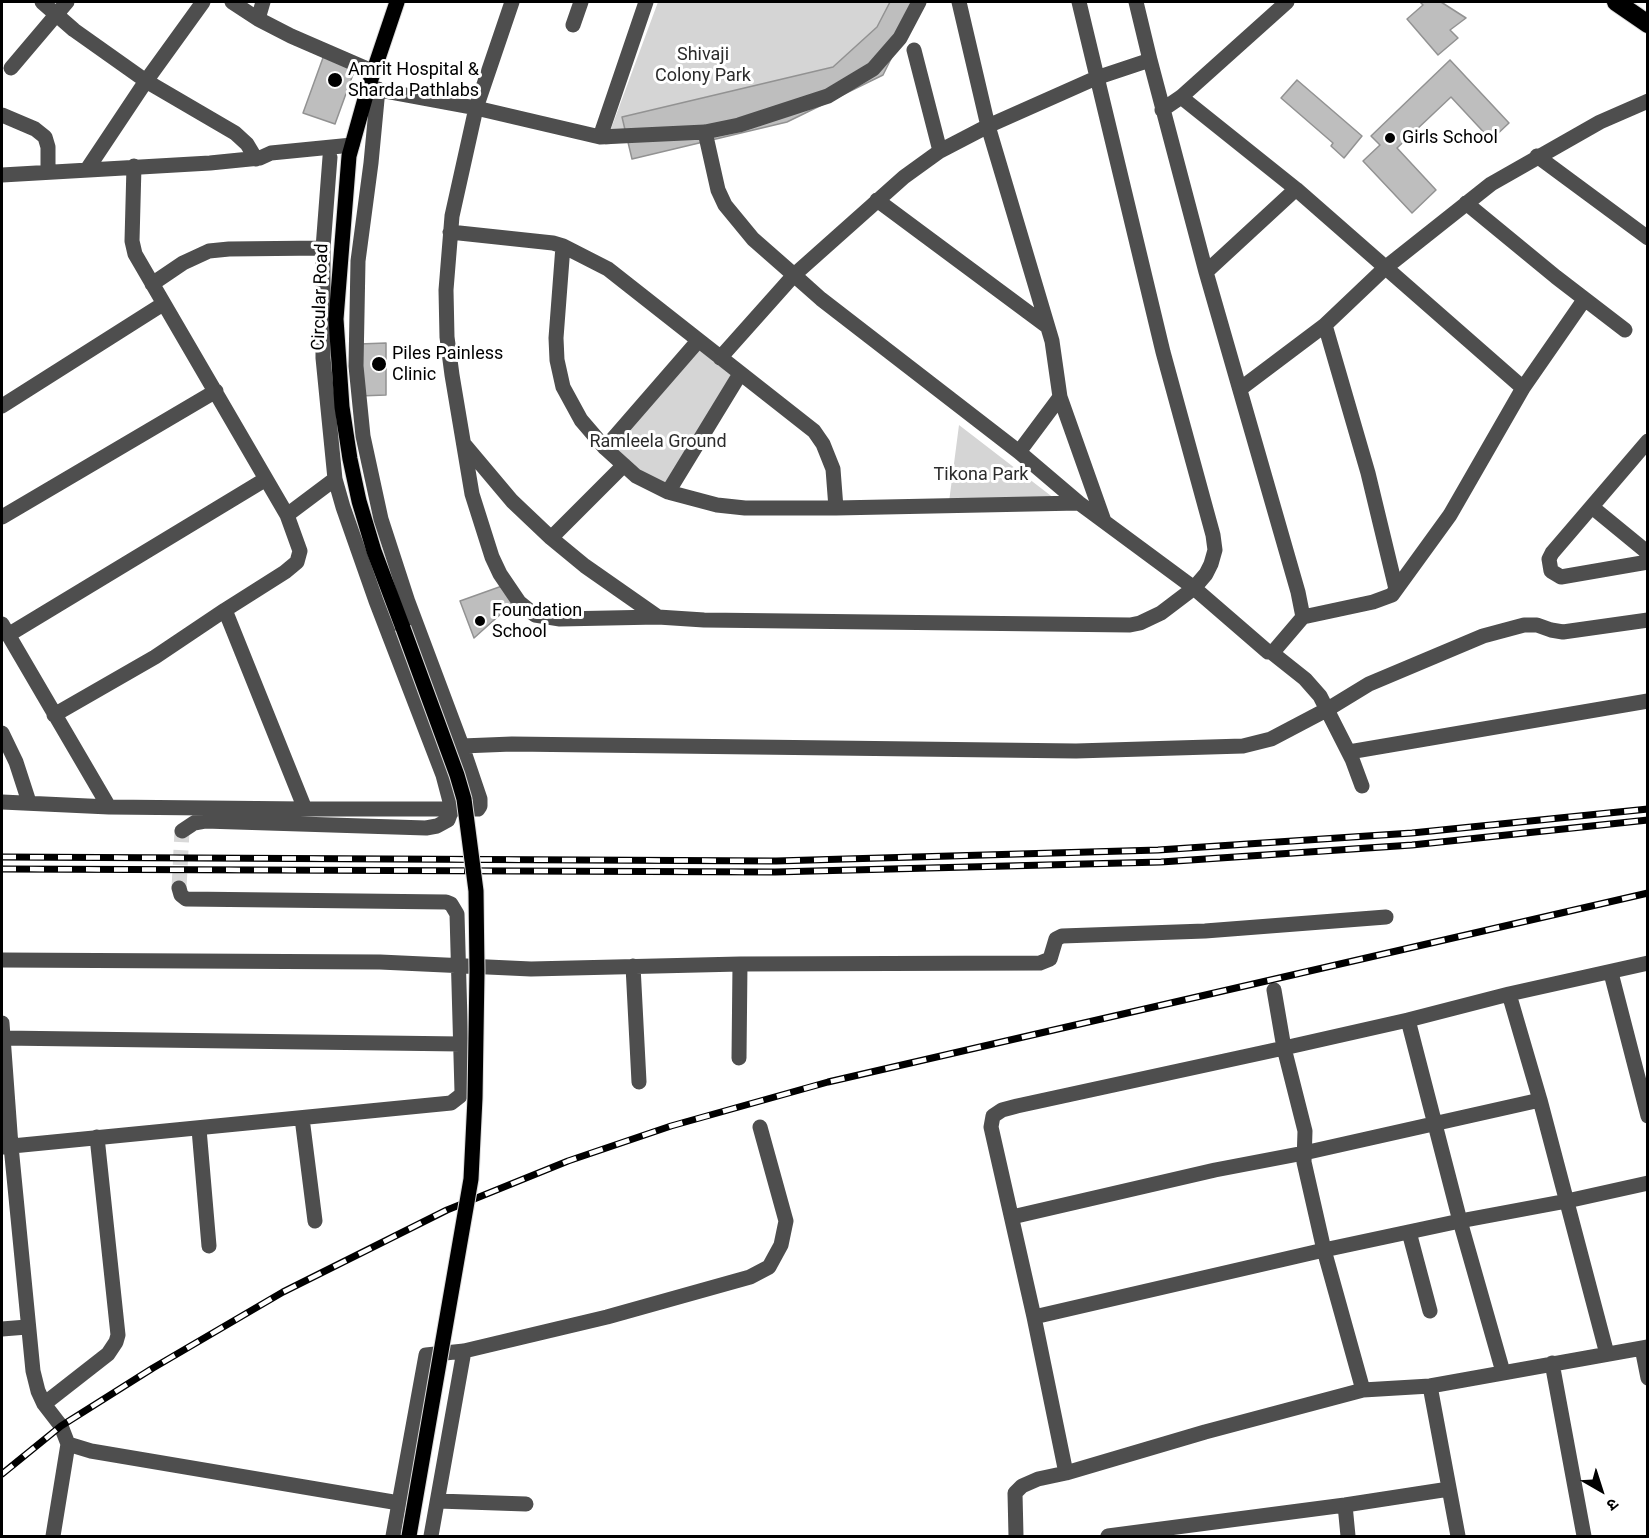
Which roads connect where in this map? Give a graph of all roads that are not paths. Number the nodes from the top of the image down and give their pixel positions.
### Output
1 (42, 2) edge
2 (66, 2) edge
3 (203, 2) edge
4 (232, 2) edge
5 (263, 2) edge
6 (397, 2) edge
7 (512, 2) edge
8 (581, 2) edge
9 (646, 2) edge
10 (919, 2) edge
11 (959, 2) edge
12 (1079, 2) edge
13 (1136, 2) edge
14 (1287, 2) edge
15 (1616, 2) edge
16 (56, 15) junction
17 (258, 19) junction
18 (1647, 24) edge
19 (573, 25) dead end
20 (914, 50) dead end
21 (1150, 60) junction
22 (11, 68) dead end
23 (374, 72) junction
24 (1096, 78) junction
25 (146, 81) junction
26 (373, 89) junction
27 (1181, 97) junction
28 (1647, 102) edge
29 (476, 108) junction
30 (1162, 110) junction
31 (2, 115) edge
32 (988, 126) junction
33 (705, 132) junction
34 (600, 137) junction
35 (351, 151) junction
36 (940, 151) junction
37 (1538, 156) junction
38 (330, 157) junction
39 (258, 159) junction
40 (134, 166) junction
41 (88, 168) junction
42 (48, 172) junction
43 (2, 175) edge
44 (1296, 189) junction
45 (877, 200) junction
46 (1466, 203) junction
47 (450, 232) junction
48 (1647, 238) edge
49 (563, 246) junction
50 (322, 248) junction
51 (1385, 268) junction
52 (1206, 272) junction
53 (794, 275) junction
54 (152, 284) junction
55 (1584, 300) junction
56 (163, 304) junction
57 (1325, 325) junction
58 (1048, 327) junction
59 (1625, 330) dead end
60 (698, 341) junction
61 (720, 358) junction
62 (740, 374) junction
63 (1522, 388) junction
64 (1240, 389) junction
65 (216, 391) junction
66 (1060, 397) junction
67 (2, 406) edge
68 (1647, 441) edge
69 (462, 442) junction
70 (605, 448) junction
71 (1019, 452) junction
72 (624, 465) junction
73 (266, 479) junction
74 (335, 479) junction
75 (668, 492) junction
76 (1079, 503) junction
77 (1592, 507) junction
78 (836, 508) junction
79 (286, 515) junction
80 (2, 517) edge
81 (1104, 521) junction
82 (551, 538) junction
83 (1647, 553) edge
84 (1647, 562) edge
85 (1194, 588) junction
86 (1396, 590) junction
87 (225, 610) junction
88 (658, 616) junction
89 (1303, 617) junction
90 (1647, 620) edge
91 (5, 629) edge
92 (1271, 652) junction
93 (1647, 701) edge
94 (1328, 709) junction
95 (54, 715) junction
96 (2, 733) edge
97 (462, 746) junction
98 (1349, 752) junction
99 (1362, 786) dead end
100 (2, 802) edge
101 (29, 802) junction
102 (109, 807) junction
103 (305, 809) junction
104 (452, 809) junction
105 (182, 831) dead end
106 (178, 888) dead end
107 (1386, 917) dead end
108 (2, 960) edge
109 (1647, 963) edge
110 (740, 964) junction
111 (459, 966) junction
112 (633, 966) junction
113 (1611, 973) junction
114 (1274, 990) dead end
115 (1509, 994) junction
116 (1408, 1020) junction
117 (2, 1030) edge
118 (461, 1044) junction
119 (1284, 1048) junction
120 (739, 1058) dead end
121 (639, 1082) dead end
122 (1540, 1100) junction
123 (1647, 1116) edge
124 (302, 1118) junction
125 (1435, 1124) junction
126 (760, 1127) dead end
127 (199, 1129) junction
128 (97, 1137) junction
129 (6, 1146) edge
130 (1304, 1153) junction
131 (1647, 1183) edge
132 (1567, 1201) junction
133 (1012, 1217) junction
134 (315, 1221) dead end
135 (1460, 1221) junction
136 (1409, 1232) junction
137 (209, 1246) dead end
138 (1324, 1250) junction
139 (1431, 1311) dead end
140 (1034, 1317) junction
141 (27, 1327) junction
142 (2, 1329) edge
143 (1645, 1347) edge
144 (464, 1351) junction
145 (1607, 1354) junction
146 (1552, 1363) junction
147 (1503, 1372) junction
148 (1647, 1378) edge
149 (1430, 1386) junction
150 (1363, 1390) junction
151 (44, 1404) junction
152 (68, 1444) junction
153 (1066, 1473) junction
154 (1449, 1489) junction
155 (438, 1501) junction
156 (399, 1503) junction
157 (526, 1504) dead end
158 (1345, 1505) junction
159 (53, 1536) edge
160 (393, 1536) edge
161 (409, 1536) edge
162 (431, 1536) edge
163 (1016, 1536) edge
164 (1108, 1536) edge
165 (1348, 1536) edge
166 (1458, 1536) edge
167 (1584, 1536) edge

1 - 16 street
2 - 16 street
3 - 25 street
4 - 17 street
5 - 17 street
6 - 23 main road, Circular Road
7 - 29 street
8 - 19 street
9 - 34 street
10 - 33 street
11 - 32 street
12 - 24 street
13 - 21 street
14 - 27 street
15 - 18 highway
16 - 22 street
16 - 25 street
17 - 23 street
20 - 36 street
21 - 24 street
21 - 30 street
23 - 26 main road, Circular Road
24 - 32 street
24 - 85 street
25 - 39 street
25 - 41 street
26 - 29 street
26 - 35 main road, Circular Road
26 - 97 street
27 - 30 street
27 - 44 street
28 - 37 street
29 - 34 street
29 - 47 street
30 - 52 street
31 - 42 street
32 - 36 street
32 - 58 street
33 - 34 street
33 - 53 street
35 - 38 street
35 - 39 street
35 - 161 main road, Circular Road, bridge
36 - 45 street
37 - 46 street
37 - 48 street
38 - 39 street
38 - 50 street
39 - 40 street
40 - 41 street
40 - 54 street
41 - 42 street
42 - 43 street
44 - 51 street
44 - 52 street
45 - 53 street
45 - 58 street
46 - 51 street
46 - 55 street
47 - 49 street
47 - 69 street
49 - 60 street
49 - 70 street
50 - 54 street
50 - 74 street
51 - 57 street
51 - 63 street
52 - 64 street
53 - 61 street
53 - 71 street
54 - 56 street
55 - 59 street
55 - 63 street
56 - 65 street
56 - 67 street
57 - 64 street
57 - 86 street
58 - 66 street
60 - 61 street
60 - 70 street
61 - 62 street
62 - 75 street
62 - 78 street
63 - 86 street
64 - 89 street
65 - 73 street
65 - 80 street
66 - 71 street
66 - 81 street
68 - 77 street
69 - 82 street
69 - 88 street
70 - 72 street
71 - 76 street
72 - 75 street
72 - 82 street
73 - 79 street
73 - 91 street
74 - 79 street
74 - 104 street
75 - 78 street
76 - 78 street
76 - 81 street
77 - 83 street
77 - 84 street
79 - 87 street
81 - 85 street
82 - 88 street
85 - 88 street
85 - 92 street
86 - 89 street
87 - 95 street
87 - 103 street
89 - 92 street
90 - 94 street
91 - 95 street
92 - 94 street
93 - 98 street
94 - 97 street
94 - 98 street
95 - 102 street
96 - 101 street
97 - 104 street
98 - 99 street
100 - 101 street
101 - 102 street
102 - 103 street
103 - 104 street
104 - 105 street
106 - 111 street
107 - 110 street
108 - 111 street
109 - 113 street
110 - 112 street
110 - 120 street
111 - 112 street
111 - 118 street
112 - 121 street
113 - 115 street
113 - 123 street
114 - 119 street
115 - 116 street
115 - 122 street
116 - 119 street
116 - 125 street
117 - 118 street
117 - 129 street
118 - 124 street
119 - 130 street
119 - 133 street
122 - 125 street
122 - 132 street
124 - 127 street
124 - 134 street
125 - 130 street
125 - 135 street
126 - 144 street
127 - 128 street
127 - 137 street
128 - 129 street
128 - 151 street
129 - 141 street
130 - 133 street
130 - 138 street
131 - 132 street
132 - 135 street
132 - 145 street
133 - 140 street
135 - 136 street
135 - 147 street
136 - 138 street
136 - 139 street
138 - 140 street
138 - 150 street
140 - 153 street
141 - 142 street
141 - 151 street
143 - 145 street
143 - 148 street
144 - 155 street
144 - 156 street
145 - 146 street
146 - 147 street
146 - 167 street
147 - 149 street
149 - 150 street
149 - 154 street
150 - 153 street
151 - 152 street
152 - 156 street
152 - 159 street
153 - 163 street
154 - 158 street
154 - 166 street
155 - 157 street
155 - 162 street
156 - 160 street
158 - 164 street
158 - 165 street

